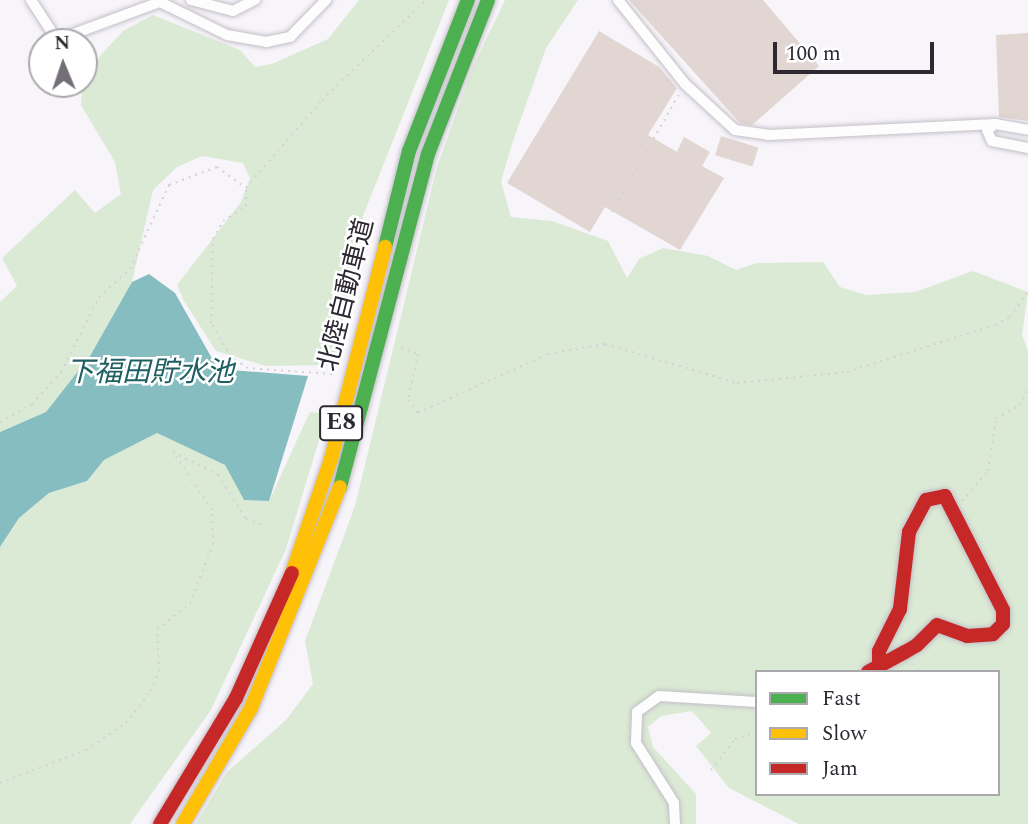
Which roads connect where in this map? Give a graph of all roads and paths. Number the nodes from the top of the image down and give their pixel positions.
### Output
1 (31, 0) edge
2 (191, 0) edge
3 (255, 0) edge
4 (326, 0) edge
5 (426, 0) edge
6 (468, 0) edge
7 (488, 0) edge
8 (618, 0) edge
9 (161, 1) edge
10 (685, 84) junction
11 (995, 124) junction
12 (1028, 130) edge
13 (1028, 148) edge
14 (246, 188) junction
15 (612, 212) dead end
16 (1028, 291) edge
17 (401, 348) dead end
18 (332, 374) dead end
19 (1028, 390) edge
20 (0, 422) edge
21 (957, 508) junction
22 (266, 526) dead end
23 (874, 669) edge
24 (755, 702) edge
25 (755, 733) edge
26 (711, 770) dead end
27 (0, 783) edge
28 (160, 824) edge
29 (183, 824) edge
30 (675, 824) edge

1 - 9 street
2 - 3 street
4 - 9 street
5 - 14 path
6 - 28 main road, 北陸自動車道 / E8
7 - 29 main road, 北陸自動車道 / E8
8 - 10 street
10 - 11 street
10 - 15 path
11 - 12 street
11 - 13 street
14 - 18 path
14 - 20 path
16 - 17 path
19 - 21 path
21 - 23 main road
21 - 23 main road
22 - 27 path
24 - 30 street
25 - 26 path

